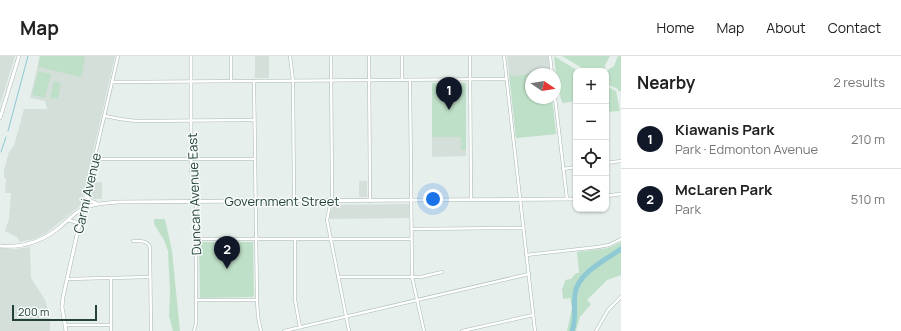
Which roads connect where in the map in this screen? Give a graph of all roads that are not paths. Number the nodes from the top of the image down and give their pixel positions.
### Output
1 (19, 56) edge
2 (118, 56) edge
3 (191, 56) edge
4 (231, 56) edge
5 (290, 56) edge
6 (331, 56) edge
7 (369, 56) edge
8 (402, 56) edge
9 (470, 56) edge
10 (504, 56) edge
11 (550, 56) edge
12 (551, 68) edge
13 (506, 79) junction
14 (332, 80) junction
15 (370, 80) junction
16 (402, 80) junction
17 (410, 80) junction
18 (470, 80) junction
19 (191, 81) junction
20 (231, 81) junction
21 (254, 81) junction
22 (293, 81) junction
23 (113, 82) junction
24 (556, 104) edge
25 (104, 116) junction
26 (0, 118) edge
27 (191, 120) junction
28 (254, 120) junction
29 (94, 159) junction
30 (254, 159) junction
31 (191, 160) junction
32 (621, 161) edge
33 (609, 163) edge
34 (573, 167) edge
35 (563, 169) junction
36 (621, 194) edge
37 (86, 195) junction
38 (609, 196) edge
39 (573, 199) edge
40 (471, 200) junction
41 (520, 200) junction
42 (567, 200) junction
43 (255, 201) junction
44 (294, 201) junction
45 (331, 201) junction
46 (370, 201) junction
47 (411, 201) junction
48 (196, 202) junction
49 (98, 203) junction
50 (83, 208) junction
51 (68, 220) junction
52 (78, 228) junction
53 (523, 228) junction
54 (411, 229) junction
55 (411, 238) junction
56 (196, 239) junction
57 (256, 239) junction
58 (295, 239) junction
59 (331, 239) junction
60 (621, 239) edge
61 (133, 241) dead end
62 (0, 246) edge
63 (526, 255) junction
64 (442, 272) dead end
65 (529, 274) junction
66 (150, 277) junction
67 (338, 277) junction
68 (412, 277) junction
69 (111, 278) junction
70 (67, 279) junction
71 (621, 297) edge
72 (196, 300) junction
73 (256, 300) junction
74 (417, 300) junction
75 (533, 315) junction
76 (346, 317) junction
77 (196, 323) junction
78 (65, 325) junction
79 (111, 325) junction
80 (300, 327) junction
81 (66, 331) edge
82 (111, 331) edge
83 (151, 331) edge
84 (194, 331) edge
85 (197, 331) edge
86 (261, 331) edge
87 (284, 331) edge
88 (349, 331) edge
89 (424, 331) edge
90 (462, 331) edge
91 (535, 331) edge
92 (596, 331) edge

1 - 26 street
2 - 23 street, Carmi Avenue
3 - 19 street, Duncan Avenue East
4 - 20 street
5 - 22 street
6 - 14 street
7 - 15 street
8 - 16 street
9 - 18 street
10 - 13 street
11 - 12 street
13 - 18 street
13 - 41 street
14 - 15 street
14 - 22 street
14 - 45 street
15 - 16 street
15 - 46 street
16 - 17 street
17 - 18 street
17 - 47 street
18 - 40 street
19 - 20 street
19 - 23 street
19 - 27 street, Duncan Avenue East
20 - 21 street
21 - 22 street
21 - 28 street
22 - 44 street
23 - 25 street, Carmi Avenue
24 - 35 street
25 - 27 street
25 - 29 street, Carmi Avenue
27 - 28 street
27 - 31 street, Duncan Avenue East
28 - 30 street
29 - 31 street
29 - 37 street, Carmi Avenue
30 - 31 street
30 - 43 street
31 - 48 street, Duncan Avenue East
32 - 33 street
34 - 35 street
35 - 42 street
36 - 38 street
37 - 49 street
37 - 50 street, Carmi Avenue
39 - 42 street, Government Street
40 - 41 street, Government Street
40 - 47 street, Government Street
41 - 42 street, Government Street
41 - 53 street
43 - 44 street, Government Street
43 - 48 street, Government Street
43 - 57 street
44 - 45 street, Government Street
45 - 46 street, Government Street
45 - 59 street
46 - 47 street, Government Street
47 - 54 street
48 - 49 street, Government Street
48 - 56 street, Duncan Avenue East
49 - 50 street, Government Street
50 - 51 street, Government Street
50 - 52 street, Carmi Avenue
51 - 52 street
51 - 62 street, Government Street
52 - 70 street, Carmi Avenue
53 - 54 street
53 - 63 street
54 - 55 street
55 - 59 street
55 - 68 street
56 - 57 street
56 - 72 street, Duncan Avenue East
57 - 58 street
57 - 73 street
58 - 59 street
58 - 80 street
59 - 67 street
60 - 63 street
61 - 66 street
63 - 65 street
64 - 68 street
65 - 74 street
65 - 75 street
66 - 69 street
66 - 83 street
67 - 68 street
67 - 76 street
68 - 74 street
69 - 70 street
69 - 79 street
70 - 78 street, Carmi Avenue
71 - 92 street
72 - 73 street
72 - 77 street, Duncan Avenue East
73 - 86 street
74 - 76 street
74 - 89 street
75 - 90 street
75 - 91 street
76 - 80 street
76 - 88 street
77 - 84 street, Duncan Avenue East
77 - 85 street
78 - 79 street
78 - 81 street, Carmi Avenue
79 - 82 street
80 - 87 street

